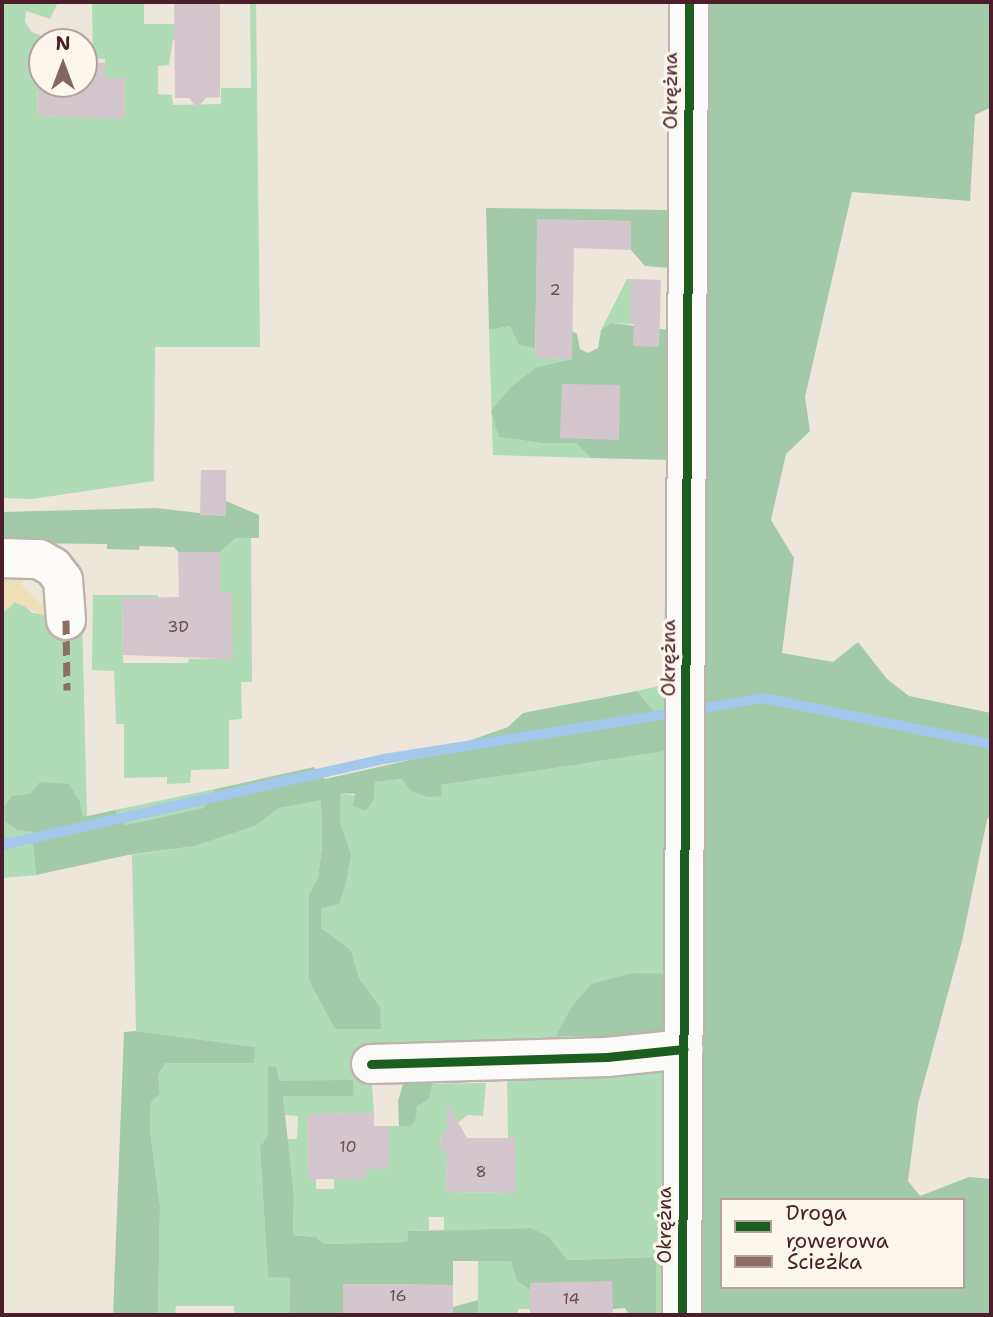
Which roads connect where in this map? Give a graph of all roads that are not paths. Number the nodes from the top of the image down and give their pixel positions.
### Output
1 (689, 2) edge
2 (2, 558) edge
3 (66, 620) dead end
4 (684, 1049) junction
5 (371, 1063) dead end
6 (682, 1315) edge

1 - 4 street, Okrężna
2 - 3 street
4 - 5 street
4 - 6 street, Okrężna

